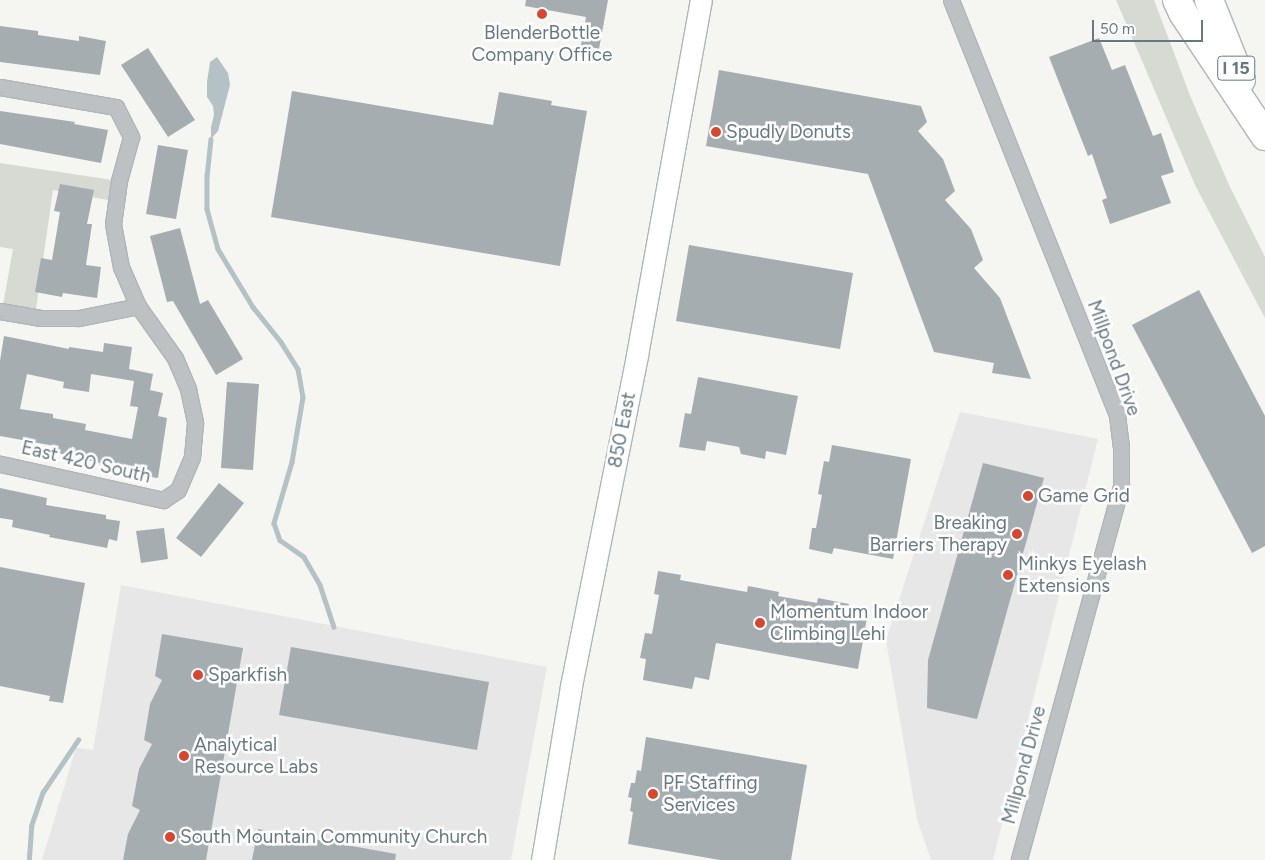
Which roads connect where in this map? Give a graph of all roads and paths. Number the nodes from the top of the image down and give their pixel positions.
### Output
1 (701, 0) edge
2 (951, 0) edge
3 (1177, 0) edge
4 (1210, 0) edge
5 (0, 87) edge
6 (1265, 135) edge
7 (138, 306) junction
8 (0, 310) edge
9 (0, 464) edge
10 (542, 860) edge
11 (1019, 860) edge

1 - 10 main road, 850 East
2 - 11 street, Millpond Drive
3 - 6 highway
4 - 6 highway, I 15
5 - 7 street
7 - 8 street
7 - 9 street, East 420 South

